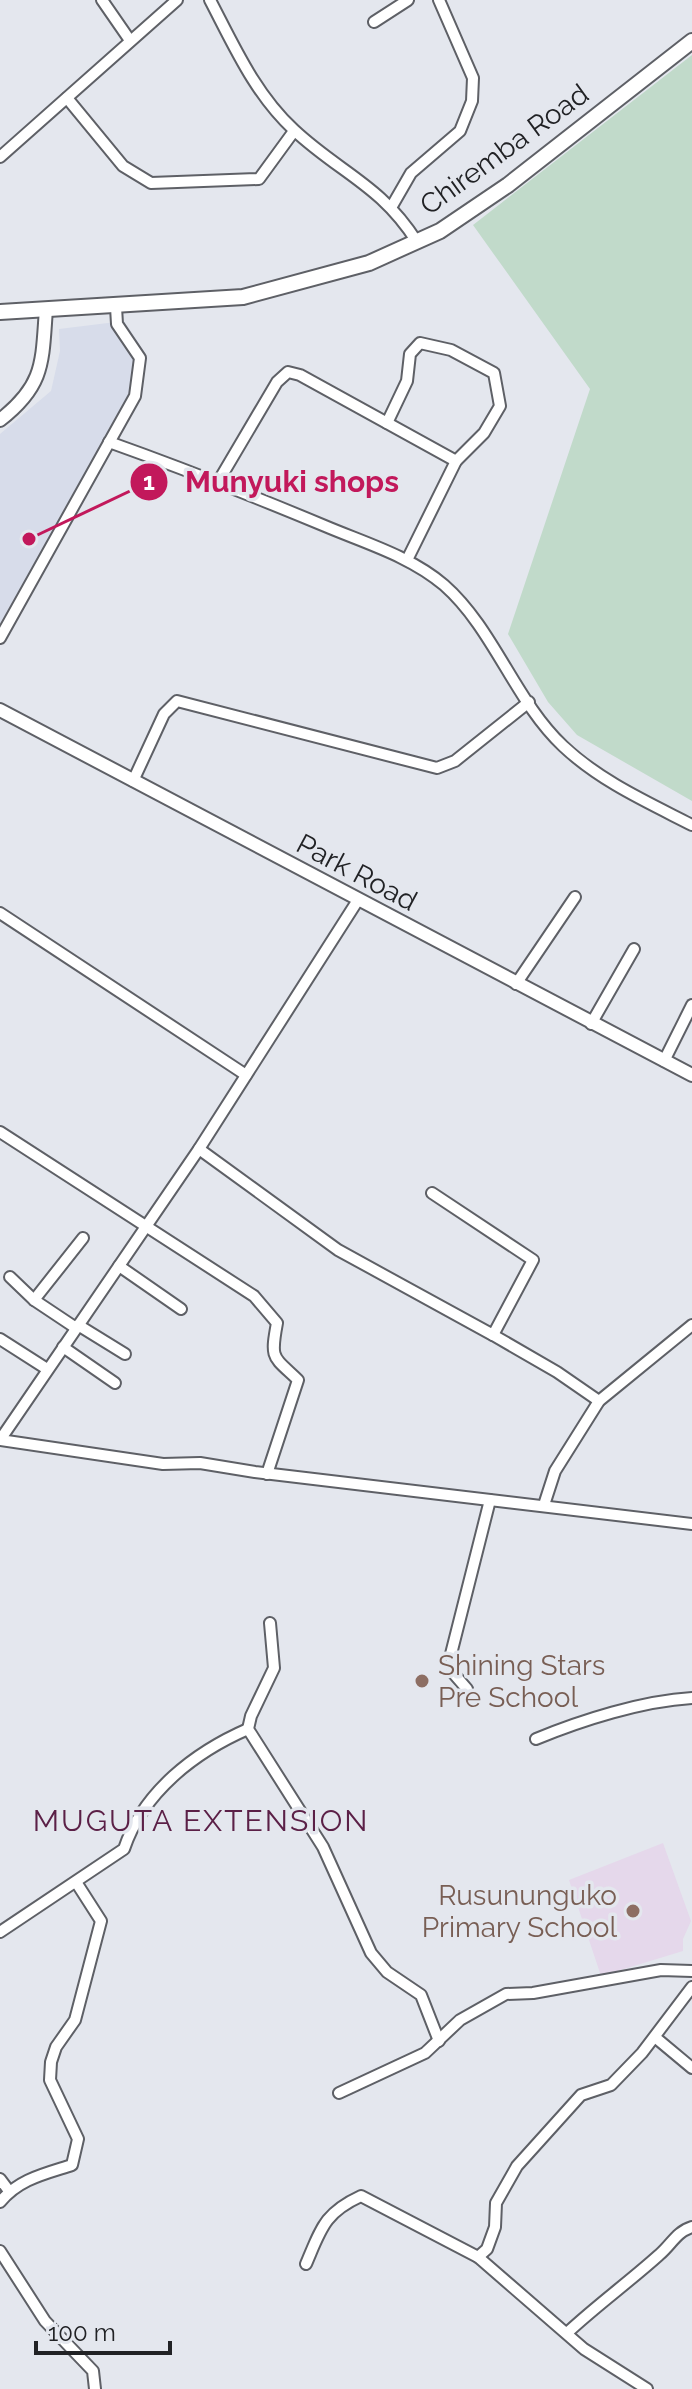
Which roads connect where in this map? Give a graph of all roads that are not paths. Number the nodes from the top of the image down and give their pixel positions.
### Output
1 (102, 0) edge
2 (177, 0) edge
3 (210, 0) edge
4 (408, 0) edge
5 (439, 0) edge
6 (374, 22) dead end
7 (129, 39) junction
8 (692, 41) edge
9 (67, 98) junction
10 (294, 131) junction
11 (0, 157) edge
12 (392, 206) junction
13 (417, 242) junction
14 (116, 307) junction
15 (46, 309) junction
16 (0, 312) edge
17 (0, 420) edge
18 (387, 423) junction
19 (109, 442) junction
20 (456, 461) junction
21 (218, 482) junction
22 (407, 560) junction
23 (0, 638) edge
24 (529, 702) junction
25 (0, 710) edge
26 (133, 781) junction
27 (692, 825) edge
28 (575, 897) dead end
29 (358, 900) junction
30 (0, 913) edge
31 (634, 949) dead end
32 (516, 984) junction
33 (692, 1005) edge
34 (591, 1024) junction
35 (664, 1061) junction
36 (246, 1075) junction
37 (692, 1075) edge
38 (0, 1132) edge
39 (199, 1149) junction
40 (432, 1193) dead end
41 (148, 1226) junction
42 (83, 1238) dead end
43 (119, 1266) junction
44 (10, 1277) dead end
45 (34, 1300) junction
46 (181, 1309) dead end
47 (692, 1325) edge
48 (77, 1326) junction
49 (493, 1335) junction
50 (0, 1339) edge
51 (63, 1347) junction
52 (125, 1354) dead end
53 (47, 1369) junction
54 (115, 1383) dead end
55 (599, 1401) junction
56 (0, 1440) edge
57 (267, 1474) junction
58 (490, 1500) junction
59 (544, 1505) junction
60 (692, 1524) edge
61 (270, 1623) dead end
62 (467, 1689) dead end
63 (692, 1698) edge
64 (248, 1729) junction
65 (536, 1739) dead end
66 (76, 1882) junction
67 (0, 1932) edge
68 (692, 1971) edge
69 (692, 1987) edge
70 (656, 2038) junction
71 (439, 2041) junction
72 (692, 2068) edge
73 (339, 2093) dead end
74 (0, 2179) edge
75 (9, 2191) junction
76 (0, 2202) edge
77 (692, 2227) edge
78 (0, 2251) edge
79 (478, 2257) junction
80 (306, 2264) dead end
81 (567, 2333) junction
82 (95, 2389) edge
83 (647, 2389) edge

1 - 7 street
2 - 7 street
3 - 10 street
4 - 6 street
5 - 12 street
7 - 9 street
8 - 13 main road, Chiremba Road
9 - 10 street
9 - 11 street
10 - 12 street
12 - 13 street
13 - 14 main road, Chiremba Road
14 - 15 main road, Chiremba Road
14 - 19 street
15 - 16 main road, Chiremba Road
15 - 17 street
18 - 20 street
18 - 20 street
18 - 21 street
19 - 21 street
19 - 23 street
20 - 22 street
21 - 22 street
22 - 24 street
24 - 26 street
24 - 27 street
25 - 26 street, Park Road
26 - 29 street, Park Road
28 - 32 street
29 - 32 street, Park Road
29 - 36 street
30 - 36 street
31 - 34 street
32 - 34 street, Park Road
33 - 35 street
34 - 35 street, Park Road
35 - 37 street, Park Road
36 - 39 street
38 - 41 street
39 - 41 street
39 - 49 street
40 - 49 street
41 - 43 street
41 - 57 street
42 - 45 street
43 - 46 street
43 - 48 street
44 - 45 street
45 - 48 street
47 - 55 street
48 - 51 street
48 - 52 street
49 - 55 street
50 - 53 street
51 - 53 street
51 - 54 street
53 - 56 street
55 - 59 street
56 - 57 street
57 - 58 street
58 - 59 street
58 - 62 street
59 - 60 street
61 - 64 street
63 - 65 street
64 - 66 street
64 - 71 street
66 - 67 street
66 - 75 street
68 - 71 street
69 - 70 street
70 - 72 street
70 - 79 street
71 - 73 street
74 - 75 street
75 - 76 street
77 - 81 street
78 - 82 street
79 - 80 street
79 - 81 street
81 - 83 street

